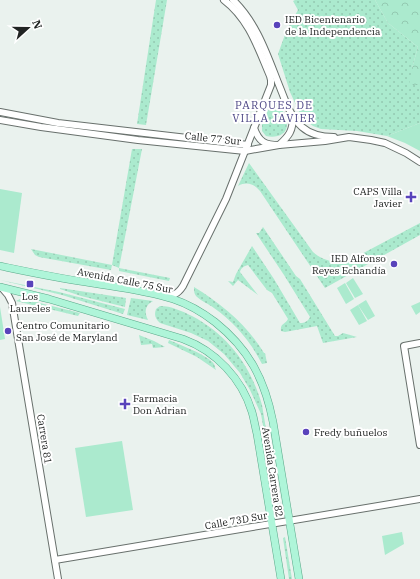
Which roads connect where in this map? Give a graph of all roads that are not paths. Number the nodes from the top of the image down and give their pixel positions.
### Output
1 (224, 0) edge
2 (233, 0) edge
3 (0, 112) edge
4 (292, 116) junction
5 (0, 120) edge
6 (254, 128) junction
7 (349, 137) junction
8 (279, 146) junction
9 (247, 148) junction
10 (420, 162) edge
11 (0, 266) edge
12 (1, 287) edge
13 (22, 292) junction
14 (158, 295) junction
15 (12, 303) junction
16 (420, 343) edge
17 (261, 379) joint
18 (420, 445) edge
19 (420, 499) edge
20 (289, 521) junction
21 (272, 524) junction
22 (55, 560) junction
23 (58, 579) edge
24 (280, 579) edge
25 (299, 579) edge

1 - 6 street
2 - 4 street
3 - 9 street, Calle 77 Sur
4 - 7 street
4 - 8 street
5 - 9 street, Calle 77 Sur
6 - 8 street
6 - 9 street
7 - 8 street, Calle 77 Sur
7 - 10 street, Calle 77 Sur
8 - 9 street, Calle 77 Sur
9 - 14 street
11 - 14 main road, Avenida Calle 75 Sur
12 - 13 main road
12 - 15 street, Carrera 81
13 - 15 street
13 - 21 main road, Avenida Carrera 82
14 - 17 main road, Avenida Calle 75 Sur
15 - 22 street, Carrera 81
16 - 18 street
17 - 20 main road, Avenida Carrera 82
19 - 20 street, Calle 73D Sur
20 - 21 street, Calle 73D Sur
20 - 25 main road, Avenida Carrera 82
21 - 22 street, Calle 73D Sur
21 - 24 main road, Avenida Carrera 82
22 - 23 street, Carrera 81

